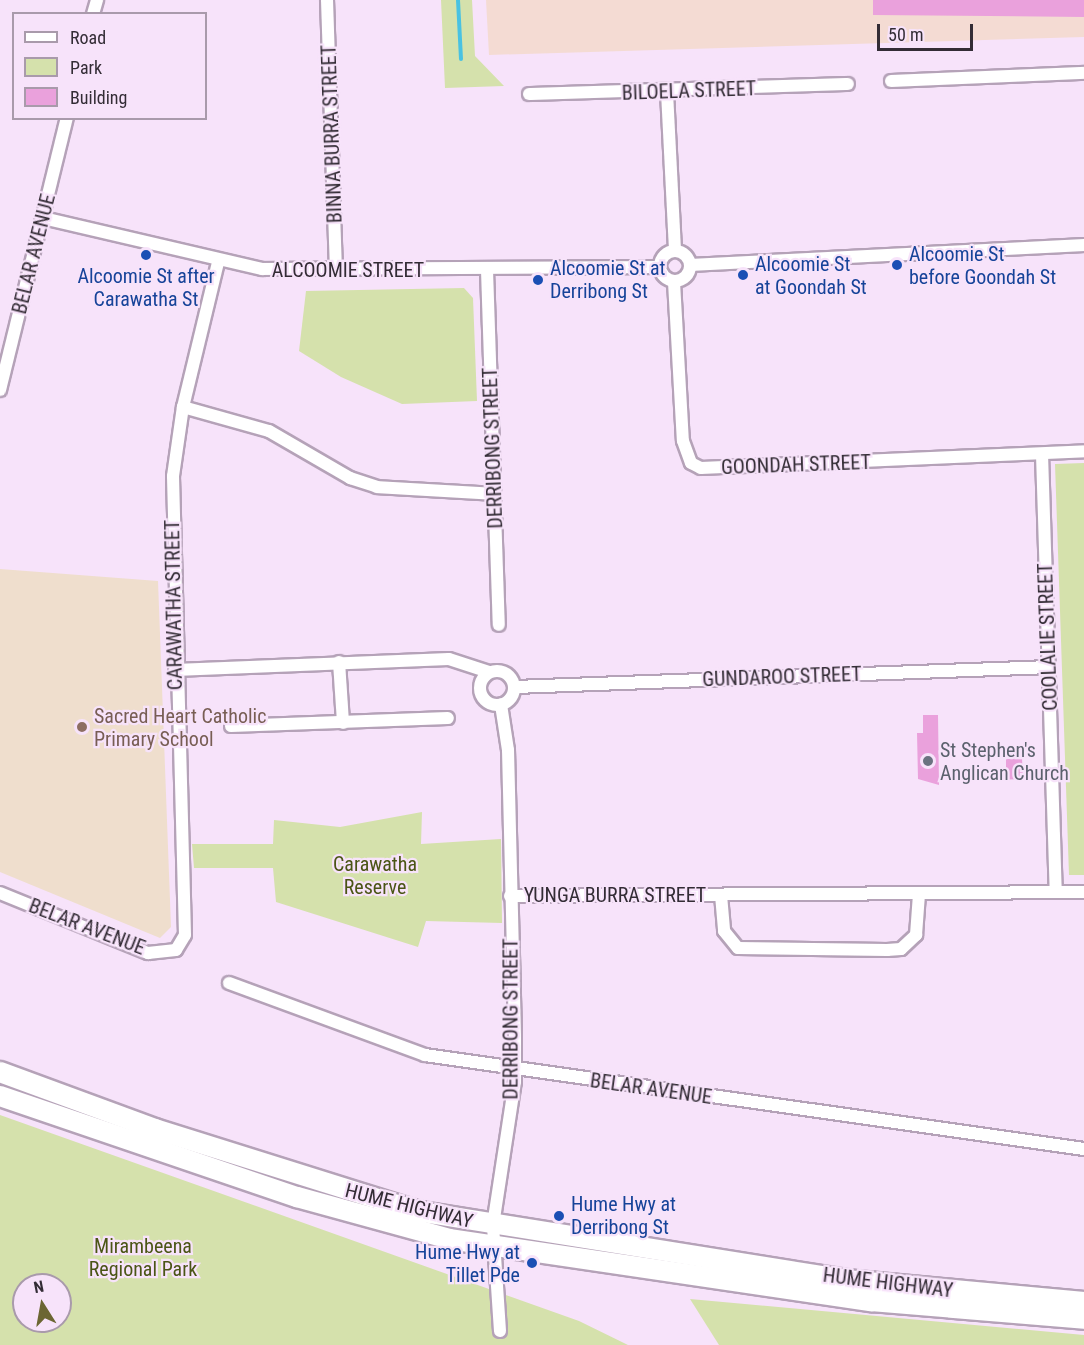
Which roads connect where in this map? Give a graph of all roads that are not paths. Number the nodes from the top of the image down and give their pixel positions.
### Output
1 (327, 0) edge
2 (1084, 73) edge
3 (891, 81) dead end
4 (848, 84) dead end
5 (667, 92) junction
6 (529, 94) dead end
7 (67, 120) edge
8 (43, 218) junction
9 (1084, 245) edge
10 (675, 251) junction
11 (218, 262) junction
12 (690, 265) junction
13 (659, 267) junction
14 (336, 268) junction
15 (487, 270) junction
16 (674, 282) junction
17 (0, 390) edge
18 (183, 407) junction
19 (1084, 451) edge
20 (1042, 454) junction
21 (495, 494) junction
22 (499, 625) dead end
23 (339, 662) junction
24 (1049, 667) junction
25 (175, 670) junction
26 (489, 672) junction
27 (515, 687) junction
28 (501, 705) junction
29 (448, 718) dead end
30 (343, 723) junction
31 (231, 726) dead end
32 (1056, 892) junction
33 (1084, 892) edge
34 (0, 893) edge
35 (919, 894) junction
36 (721, 895) junction
37 (510, 896) junction
38 (176, 950) joint
39 (229, 983) dead end
40 (515, 1069) junction
41 (0, 1072) edge
42 (0, 1096) edge
43 (1084, 1149) edge
44 (493, 1225) junction
45 (494, 1246) junction
46 (1084, 1302) edge
47 (1084, 1319) edge
48 (500, 1331) dead end

1 - 14 street, BINNA BURRA STREET
2 - 3 street
4 - 5 street, BILOELA STREET
5 - 6 street, BILOELA STREET
5 - 10 street
7 - 8 street, BELAR AVENUE
8 - 11 street, ALCOOMIE STREET
8 - 17 street, BELAR AVENUE
9 - 12 street
10 - 12 street
10 - 13 street
11 - 14 street, ALCOOMIE STREET
11 - 18 street, CARAWATHA STREET
12 - 16 street
13 - 15 street, ALCOOMIE STREET
13 - 16 street
14 - 15 street, ALCOOMIE STREET
15 - 21 street, DERRIBONG STREET
16 - 20 street, GOONDAH STREET
18 - 21 street
18 - 25 street, CARAWATHA STREET
19 - 20 street, GOONDAH STREET
20 - 24 street, COOLALIE STREET
21 - 22 street, DERRIBONG STREET
23 - 25 street
23 - 26 street
23 - 30 street
24 - 27 street, GUNDAROO STREET
24 - 32 street, COOLALIE STREET
25 - 38 street, CARAWATHA STREET
26 - 27 street
26 - 28 street
27 - 28 street
28 - 37 street, DERRIBONG STREET
29 - 30 street
30 - 31 street
32 - 33 street, YUNGA BURRA STREET
32 - 35 street, YUNGA BURRA STREET
34 - 38 street, BELAR AVENUE
35 - 36 street, YUNGA BURRA STREET
35 - 36 street, YUNGA BURRA STREET
36 - 37 street, YUNGA BURRA STREET
37 - 40 street, DERRIBONG STREET
39 - 40 street, BELAR AVENUE
40 - 43 street, BELAR AVENUE
40 - 44 street, DERRIBONG STREET
41 - 44 highway, HUME HIGHWAY
42 - 45 highway, HUME HIGHWAY
44 - 45 street, DERRIBONG STREET
44 - 46 highway, HUME HIGHWAY
45 - 47 highway, HUME HIGHWAY
45 - 48 street, DERRIBONG STREET

